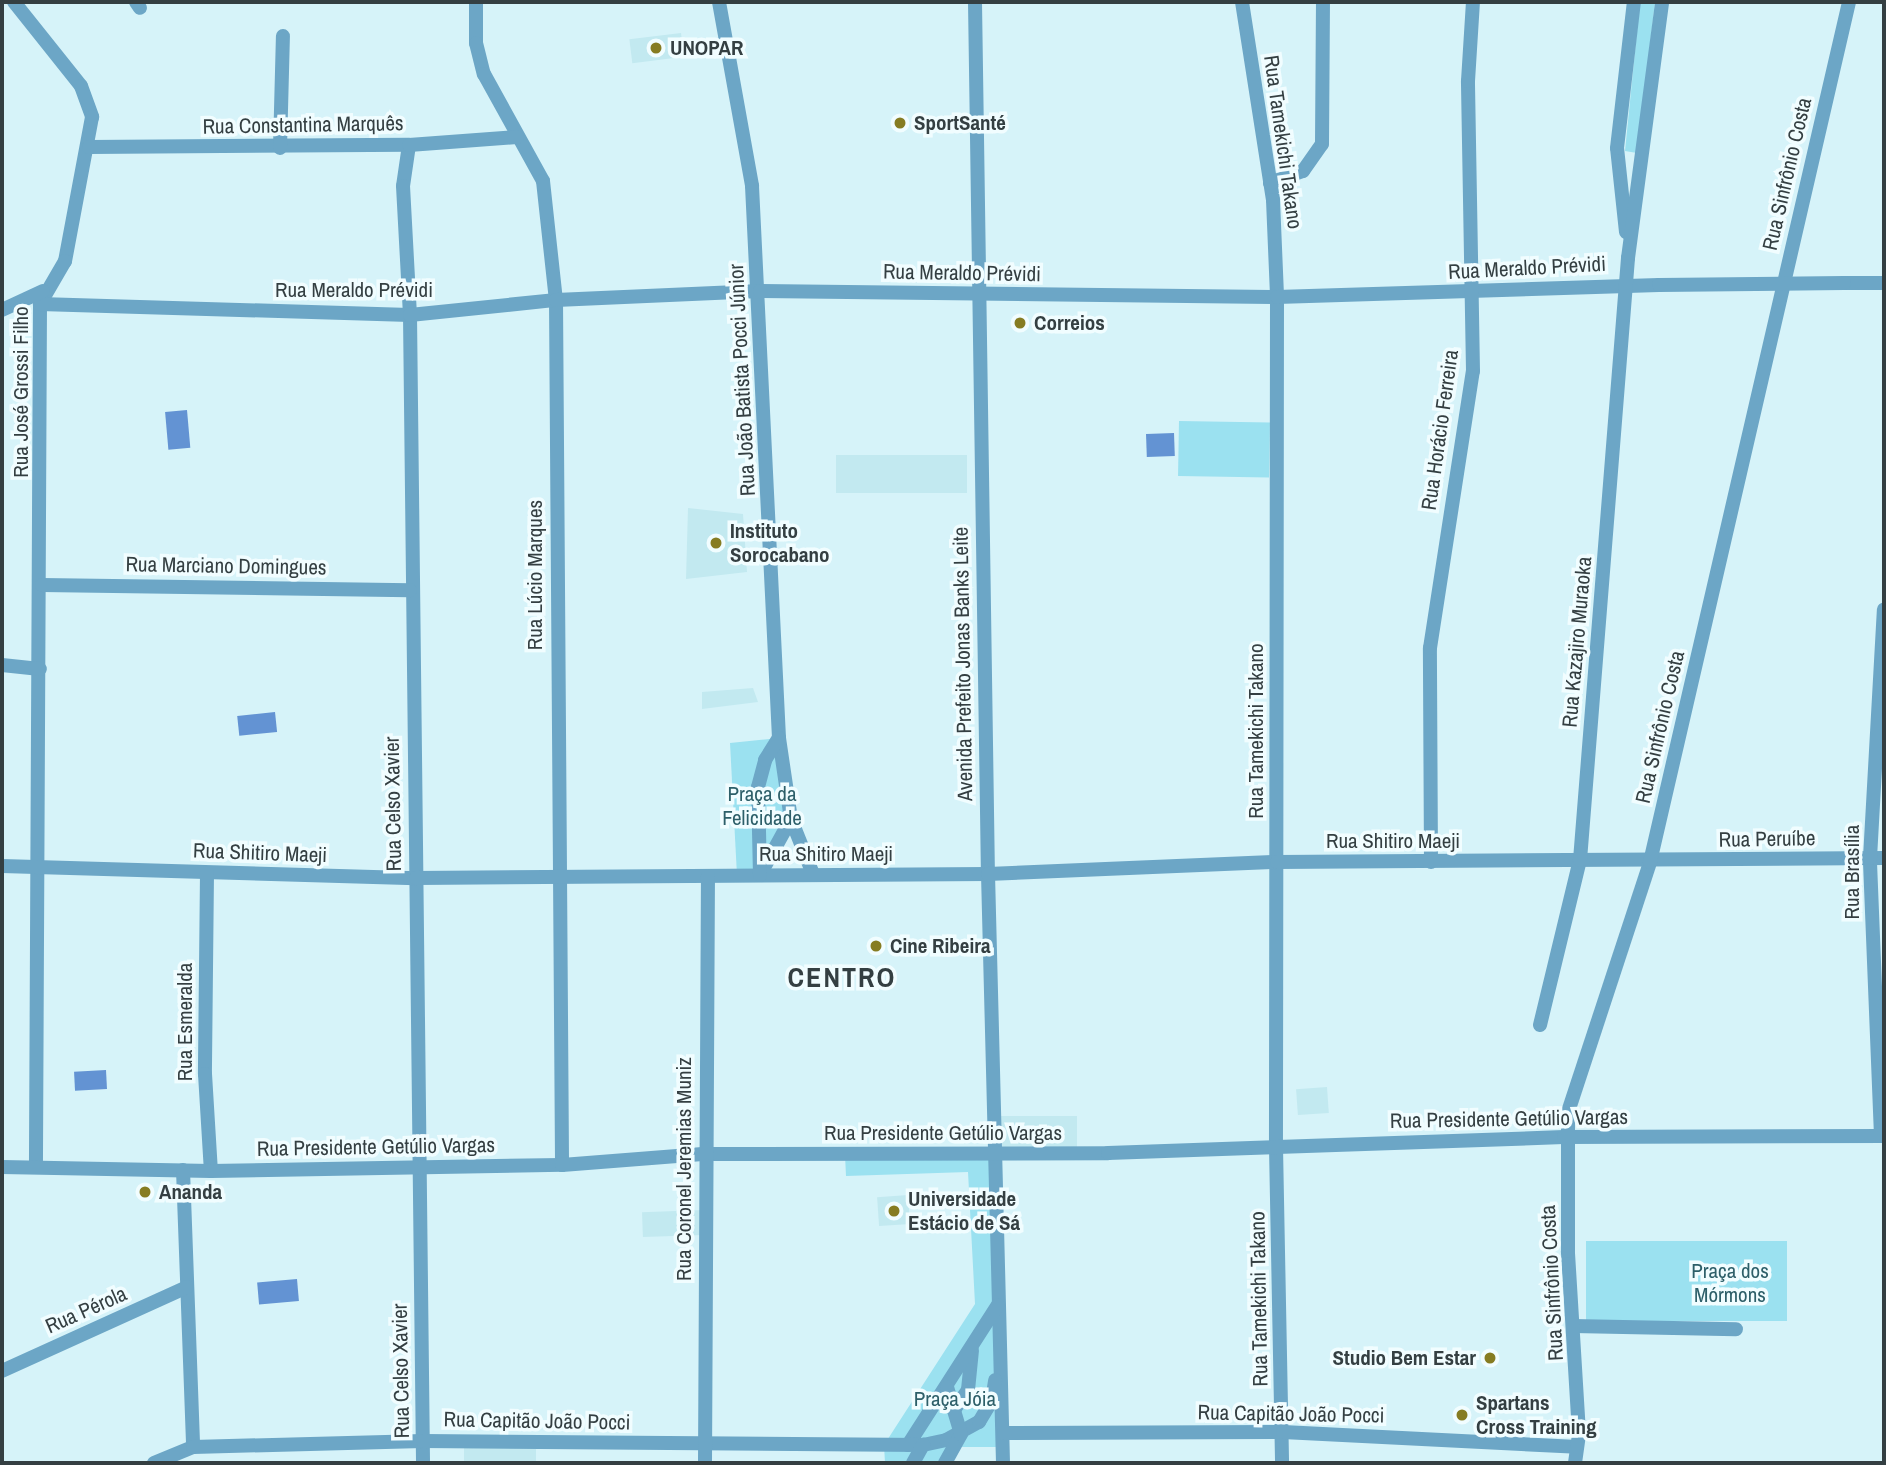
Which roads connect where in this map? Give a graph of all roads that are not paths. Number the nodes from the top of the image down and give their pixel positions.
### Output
1 (15, 2) edge
2 (476, 2) edge
3 (719, 2) edge
4 (975, 2) edge
5 (1242, 2) edge
6 (1323, 2) edge
7 (1473, 2) edge
8 (1634, 2) edge
9 (1662, 2) edge
10 (1849, 2) edge
11 (282, 36) dead end
12 (517, 137) junction
13 (91, 139) junction
14 (409, 145) junction
15 (280, 148) junction
16 (1270, 183) junction
17 (1628, 258) junction
18 (1884, 283) edge
19 (1627, 284) junction
20 (761, 291) junction
21 (1475, 293) junction
22 (978, 294) junction
23 (1277, 296) junction
24 (42, 298) junction
25 (556, 300) junction
26 (2, 310) edge
27 (410, 315) junction
28 (42, 585) junction
29 (410, 590) junction
30 (1884, 609) edge
31 (2, 665) edge
32 (40, 669) junction
33 (779, 738) junction
34 (792, 819) junction
35 (1877, 858) edge
36 (1580, 860) junction
37 (1277, 862) junction
38 (1431, 862) junction
39 (1650, 862) junction
40 (37, 864) junction
41 (2, 866) edge
42 (207, 873) junction
43 (813, 874) junction
44 (988, 874) junction
45 (760, 875) junction
46 (708, 876) junction
47 (416, 878) junction
48 (561, 878) junction
49 (1540, 1026) dead end
50 (1883, 1136) edge
51 (1564, 1137) junction
52 (1276, 1147) junction
53 (704, 1154) junction
54 (995, 1154) junction
55 (36, 1165) junction
56 (562, 1165) junction
57 (2, 1167) edge
58 (417, 1167) junction
59 (183, 1170) junction
60 (211, 1171) junction
61 (187, 1287) junction
62 (998, 1305) junction
63 (999, 1326) junction
64 (1573, 1326) junction
65 (1736, 1329) dead end
66 (972, 1347) junction
67 (2, 1371) edge
68 (947, 1387) junction
69 (954, 1410) junction
70 (1283, 1432) junction
71 (1004, 1433) junction
72 (961, 1434) junction
73 (423, 1441) junction
74 (705, 1445) junction
75 (915, 1446) junction
76 (193, 1447) junction
77 (1577, 1447) junction
78 (154, 1463) edge
79 (423, 1463) edge
80 (705, 1463) edge
81 (913, 1463) edge
82 (945, 1463) edge
83 (1003, 1463) edge
84 (1282, 1463) edge
85 (1575, 1463) edge

1 - 13 street
2 - 12 street, Rua Lúcio Marques
3 - 20 street, Rua João Batista Pocci Júnior
4 - 22 street, Avenida Prefeito Jonas Banks Leite
5 - 16 street, Rua Tamekichi Takano
6 - 16 street
7 - 21 street, Rua Horácio Ferreira
8 - 17 street, Rua Kazajiro Muraoka
9 - 17 street, Rua Kazajiro Muraoka
10 - 39 street, Rua Sinfrônio Costa
11 - 15 street
12 - 14 street, Rua Constantina Marquês
12 - 25 street, Rua Lúcio Marques
13 - 15 street, Rua Constantina Marquês
13 - 24 street, Rua José Grossi Filho
14 - 15 street, Rua Constantina Marquês
14 - 27 street, Rua Celso Xavier
16 - 23 street, Rua Tamekichi Takano
17 - 19 street, Rua Kazajiro Muraoka
18 - 19 street, Rua Meraldo Prévidi, bridge
19 - 21 street, Rua Meraldo Prévidi
19 - 36 street, Rua Kazajiro Muraoka
20 - 22 street, Rua Meraldo Prévidi
20 - 25 street, Rua Meraldo Prévidi
20 - 33 street, Rua João Batista Pocci Júnior
21 - 23 street, Rua Meraldo Prévidi
21 - 38 street, Rua Horácio Ferreira
22 - 23 street, Rua Meraldo Prévidi
22 - 44 street, Avenida Prefeito Jonas Banks Leite
23 - 37 street, Rua Tamekichi Takano
24 - 26 street
24 - 27 street, Rua Meraldo Prévidi
24 - 28 street, Rua José Grossi Filho
25 - 27 street, Rua Meraldo Prévidi
25 - 48 street, Rua Lúcio Marques
27 - 29 street, Rua Celso Xavier
28 - 29 street, Rua Marciano Domingues
28 - 32 street, Rua José Grossi Filho
29 - 47 street, Rua Celso Xavier
30 - 35 street, Rua Brasília
31 - 32 street
32 - 40 street, Rua José Grossi Filho
33 - 34 street, Rua João Batista Pocci Júnior
33 - 45 street
34 - 43 street, Rua João Batista Pocci Júnior
34 - 45 street
35 - 39 street, Rua Peruíbe
35 - 50 street, Rua Brasília
36 - 38 street, Rua Shitiro Maeji
36 - 39 street, Rua Shitiro Maeji
36 - 49 street, Rua Kazajiro Muraoka
37 - 38 street, Rua Shitiro Maeji
37 - 44 street, Rua Shitiro Maeji
37 - 52 street, Rua Tamekichi Takano
39 - 51 street, Rua Sinfrônio Costa
40 - 41 street, Rua Shitiro Maeji
40 - 42 street, Rua Shitiro Maeji
40 - 55 street, Rua José Grossi Filho
42 - 47 street, Rua Shitiro Maeji
42 - 60 street, Rua Esmeralda
43 - 44 street, Rua Shitiro Maeji
43 - 45 street, Rua Shitiro Maeji
44 - 54 street, Avenida Prefeito Jonas Banks Leite
45 - 46 street, Rua Shitiro Maeji
46 - 48 street, Rua Shitiro Maeji
46 - 53 street, Rua Coronel Jeremias Muniz
47 - 48 street, Rua Shitiro Maeji
47 - 58 street, Rua Celso Xavier
48 - 56 street, Rua Lúcio Marques
50 - 51 street, Rua Presidente Getúlio Vargas
51 - 52 street, Rua Presidente Getúlio Vargas
51 - 64 street, Rua Sinfrônio Costa
52 - 54 street, Rua Presidente Getúlio Vargas
52 - 70 street, Rua Tamekichi Takano
53 - 54 street, Rua Presidente Getúlio Vargas
53 - 56 street, Rua Presidente Getúlio Vargas
53 - 74 street, Rua Coronel Jeremias Muniz
54 - 62 street, Avenida Prefeito Jonas Banks Leite
55 - 57 street, Rua Presidente Getúlio Vargas
55 - 59 street, Rua Presidente Getúlio Vargas
56 - 58 street, Rua Presidente Getúlio Vargas
58 - 60 street, Rua Presidente Getúlio Vargas
58 - 73 street, Rua Celso Xavier
59 - 60 street, Rua Presidente Getúlio Vargas
59 - 61 street
61 - 67 street, Rua Pérola
61 - 76 street
62 - 63 street, Avenida Prefeito Jonas Banks Leite
62 - 66 street
63 - 71 street, Avenida Prefeito Jonas Banks Leite
63 - 72 street, Avenida Prefeito Jonas Banks Leite
64 - 65 street
64 - 77 street, Rua Sinfrônio Costa
66 - 68 street
66 - 69 street
68 - 69 street
68 - 75 street
69 - 72 street
70 - 71 street, Rua Capitão João Pocci
70 - 77 street, Rua Capitão João Pocci
70 - 84 street, Rua Tamekichi Takano
71 - 83 street, Avenida Prefeito Jonas Banks Leite
72 - 75 street, Avenida Prefeito Jonas Banks Leite
72 - 82 street
73 - 74 street, Rua Capitão João Pocci
73 - 76 street, Rua Capitão João Pocci
73 - 79 street, Rua Celso Xavier
74 - 75 street, Rua Capitão João Pocci
74 - 80 street, Rua Coronel Jeremias Muniz
75 - 81 street
76 - 78 street, Rua Capitão João Pocci
77 - 85 street, Rua Sinfrônio Costa

